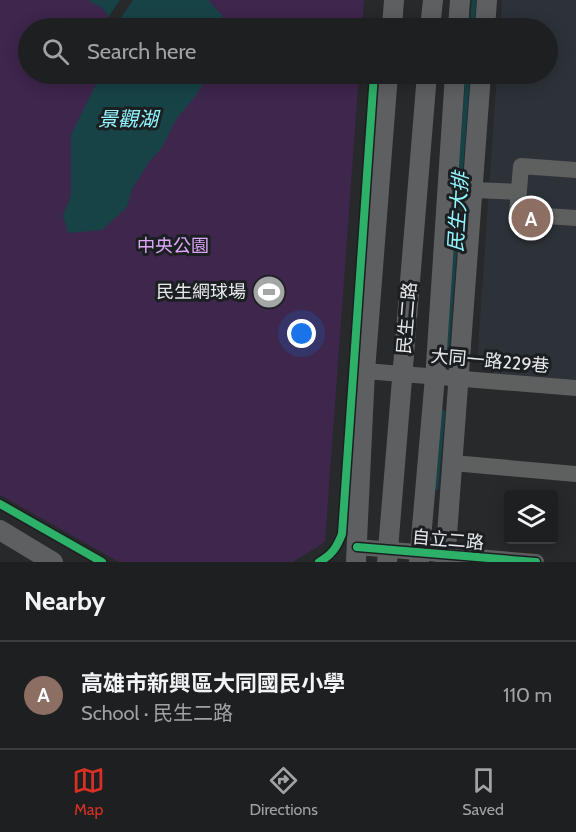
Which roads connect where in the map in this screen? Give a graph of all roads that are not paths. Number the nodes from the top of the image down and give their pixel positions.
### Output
1 (394, 0) edge
2 (433, 0) edge
3 (460, 0) edge
4 (487, 0) edge
5 (393, 18) edge
6 (431, 18) edge
7 (459, 18) edge
8 (485, 18) edge
9 (387, 84) edge
10 (426, 84) edge
11 (454, 84) edge
12 (480, 84) edge
13 (576, 170) edge
14 (473, 190) junction
15 (519, 192) junction
16 (576, 218) edge
17 (365, 371) junction
18 (402, 374) junction
19 (435, 376) junction
20 (459, 378) junction
21 (576, 388) edge
22 (453, 463) junction
23 (576, 474) edge
24 (0, 530) edge
25 (357, 555) edge
26 (388, 556) edge
27 (419, 558) edge
28 (445, 559) edge
29 (53, 562) edge
30 (536, 562) edge

1 - 5 main road
2 - 6 main road
3 - 7 main road
4 - 8 main road
9 - 17 main road
10 - 18 main road, 民生二路
11 - 19 main road, 民生二路
12 - 14 main road
13 - 15 street
14 - 15 street
14 - 20 main road
15 - 16 street
17 - 18 street, 大同一路229巷
17 - 25 main road
18 - 19 street, 大同一路229巷
18 - 26 main road, 民生二路
19 - 20 street, 大同一路229巷
19 - 27 main road, 民生二路
20 - 21 street, 大同一路229巷
20 - 22 main road
22 - 23 street
22 - 28 main road
24 - 29 main road
25 - 26 street, 自立二路
26 - 27 street, 自立二路
27 - 28 street, 自立二路
28 - 30 street, 自立二路

